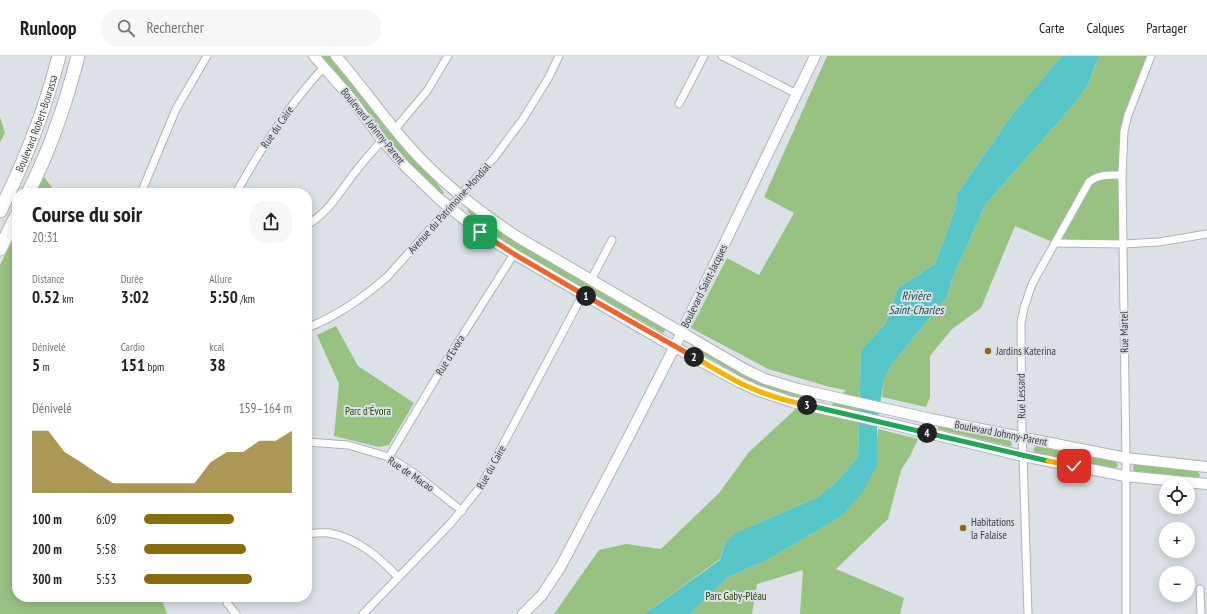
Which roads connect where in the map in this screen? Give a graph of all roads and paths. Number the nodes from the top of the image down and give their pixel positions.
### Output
1 (59, 56) edge
2 (78, 56) edge
3 (207, 56) edge
4 (314, 56) edge
5 (336, 56) edge
6 (448, 56) edge
7 (559, 56) edge
8 (704, 56) edge
9 (722, 56) edge
10 (815, 56) edge
11 (1151, 56) edge
12 (324, 67) junction
13 (797, 94) junction
14 (679, 104) dead end
15 (394, 129) junction
16 (382, 140) junction
17 (1122, 175) junction
18 (31, 188) edge
19 (143, 188) edge
20 (239, 188) edge
21 (460, 196) junction
22 (450, 207) junction
23 (0, 211) edge
24 (312, 223) edge
25 (12, 225) edge
26 (1207, 234) edge
27 (612, 240) dead end
28 (1055, 243) junction
29 (1123, 244) junction
30 (0, 248) edge
31 (514, 254) junction
32 (591, 280) junction
33 (583, 294) junction
34 (312, 326) edge
35 (681, 332) junction
36 (675, 346) junction
37 (1022, 437) junction
38 (312, 442) edge
39 (1023, 456) junction
40 (389, 457) junction
41 (1126, 458) junction
42 (1207, 467) edge
43 (1125, 476) junction
44 (1207, 484) edge
45 (462, 511) junction
46 (312, 534) edge
47 (398, 577) junction
48 (1200, 589) dead end
49 (227, 602) edge
50 (236, 614) edge
51 (363, 614) edge
52 (523, 614) edge
53 (1028, 614) edge
54 (1126, 614) edge
55 (1201, 614) edge

1 - 23 highway, Boulevard Robert-Bourassa
2 - 18 highway, Boulevard Robert-Bourassa
3 - 19 street
4 - 12 street, Boulevard Johnny-Parent
5 - 15 street, Boulevard Johnny-Parent
6 - 15 street
7 - 21 street, Avenue du Patrimoine-Mondial
8 - 14 street
9 - 13 street
10 - 13 street, Boulevard Saint-Jacques
11 - 17 street, Rue Martel
12 - 16 street, Boulevard Johnny-Parent
12 - 20 street, Rue du Caire
13 - 35 street, Boulevard Saint-Jacques
15 - 21 street, Boulevard Johnny-Parent
16 - 22 street, Boulevard Johnny-Parent
16 - 24 street
17 - 28 street, Rue Lessard
17 - 29 street, Rue Martel
21 - 22 street, Avenue du Patrimoine-Mondial
21 - 32 street, Boulevard Johnny-Parent
22 - 31 street, Boulevard Johnny-Parent
22 - 34 street, Avenue du Patrimoine-Mondial
25 - 30 highway
26 - 29 street
27 - 32 street
28 - 29 street
28 - 37 street, Rue Lessard
29 - 41 street, Rue Martel
31 - 33 street, Boulevard Johnny-Parent
31 - 40 street, Rue d'Evora
32 - 35 street, Boulevard Johnny-Parent
33 - 36 street, Boulevard Johnny-Parent
33 - 45 street, Rue du Caire
35 - 36 street, Boulevard Saint-Jacques
35 - 37 street, Boulevard Johnny-Parent
36 - 39 street, Boulevard Johnny-Parent
36 - 52 street, Boulevard Saint-Jacques
37 - 39 street, Rue Lessard
37 - 41 street, Boulevard Johnny-Parent
38 - 40 street, Rue de Macao
39 - 43 street, Boulevard Johnny-Parent
39 - 53 street, Rue Lessard
40 - 45 street, Rue de Macao
41 - 42 street, Boulevard Johnny-Parent
41 - 43 street, Rue Martel
43 - 44 street, Boulevard Johnny-Parent
43 - 54 street, Rue Martel
45 - 47 street, Rue du Caire
46 - 47 street
47 - 51 street, Rue du Caire
48 - 55 street
49 - 50 street

